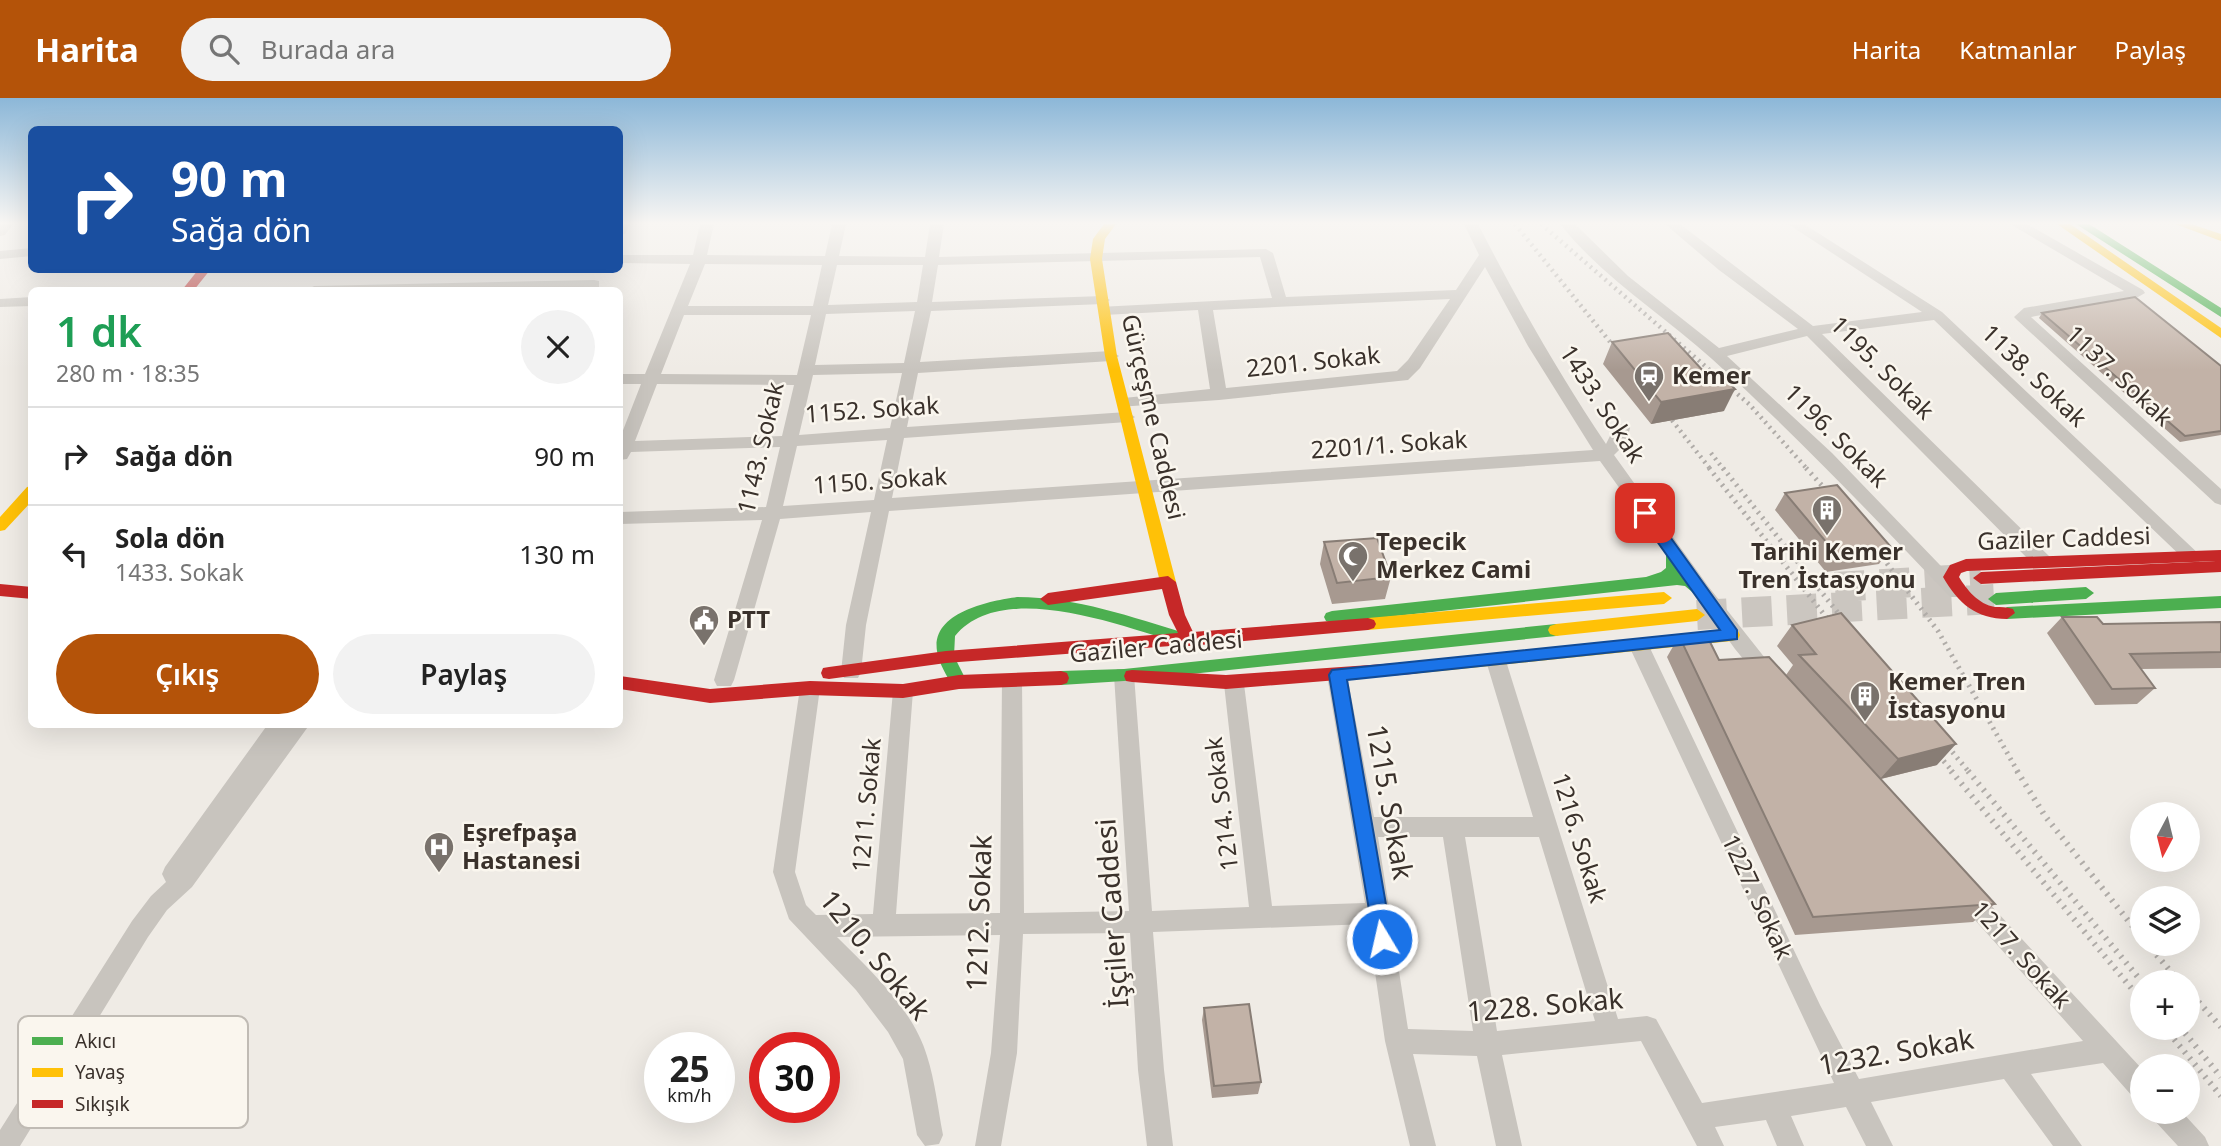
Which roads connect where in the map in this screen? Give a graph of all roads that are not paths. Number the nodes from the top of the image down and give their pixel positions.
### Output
1 (202, 273) edge
2 (382, 273) edge
3 (693, 273) edge
4 (827, 273) edge
5 (930, 273) edge
6 (1098, 273) edge
7 (1272, 273) edge
8 (1473, 273) edge
9 (1495, 273) edge
10 (1617, 273) edge
11 (1735, 273) edge
12 (1871, 273) edge
13 (2103, 273) edge
14 (2133, 273) edge
15 (2158, 273) edge
16 (2189, 273) edge
17 (190, 287) edge
18 (374, 287) joint
19 (592, 287) edge
20 (2221, 293) edge
21 (1458, 294) junction
22 (28, 301) edge
23 (0, 303) edge
24 (1281, 304) junction
25 (1103, 305) junction
26 (924, 306) junction
27 (1205, 306) junction
28 (819, 310) junction
29 (677, 311) junction
30 (2221, 313) edge
31 (1937, 315) junction
32 (1810, 331) junction
33 (2221, 334) edge
34 (1716, 354) junction
35 (1111, 356) junction
36 (910, 369) junction
37 (802, 375) junction
38 (623, 379) edge
39 (650, 379) junction
40 (1219, 395) junction
41 (1126, 410) junction
42 (1622, 428) dead end
43 (896, 433) junction
44 (788, 442) junction
45 (623, 446) edge
46 (623, 451) edge
47 (1603, 455) junction
48 (1144, 486) junction
49 (28, 495) edge
50 (2221, 499) edge
51 (882, 506) junction
52 (773, 513) junction
53 (623, 519) edge
54 (0, 526) edge
55 (1911, 547) junction
56 (1673, 551) junction
57 (2221, 555) edge
58 (2193, 557) junction
59 (2043, 562) junction
60 (1959, 566) junction
61 (2221, 566) edge
62 (1981, 578) tunnel mouth
63 (1650, 581) junction
64 (1168, 582) junction
65 (2168, 588) dead end
66 (0, 590) edge
67 (1957, 592) junction
68 (28, 593) edge
69 (1696, 594) junction
70 (1996, 599) tunnel mouth
71 (1032, 601) junction
72 (2221, 602) edge
73 (1697, 615) tunnel mouth
74 (1732, 635) junction
75 (1189, 640) junction
76 (1639, 646) junction
77 (946, 657) junction
78 (1496, 661) junction
79 (623, 668) edge
80 (851, 672) junction
81 (1124, 675) junction
82 (1337, 675) junction
83 (711, 679) junction
84 (1012, 680) junction
85 (959, 682) junction
86 (623, 683) edge
87 (1234, 684) junction
88 (810, 688) junction
89 (903, 691) junction
90 (1788, 697) edge
91 (277, 728) edge
92 (297, 728) edge
93 (1452, 825) junction
94 (1365, 827) junction
95 (1548, 827) junction
96 (1947, 873) edge
97 (159, 903) junction
98 (1378, 913) junction
99 (1262, 918) junction
100 (1012, 922) junction
101 (1143, 922) junction
102 (884, 923) junction
103 (811, 926) junction
104 (87, 1016) edge
105 (1610, 1031) junction
106 (1397, 1041) junction
107 (1488, 1044) junction
108 (2106, 1050) junction
109 (2008, 1064) junction
110 (2130, 1075) edge
111 (1851, 1091) junction
112 (1773, 1107) junction
113 (1696, 1117) junction
114 (2175, 1124) edge
115 (18, 1125) edge
116 (930, 1135) dead end
117 (5, 1146) edge
118 (988, 1146) edge
119 (1160, 1146) edge
120 (1423, 1146) edge
121 (1509, 1146) edge
122 (1711, 1146) edge
123 (1791, 1146) edge
124 (1880, 1146) edge
125 (2069, 1146) edge
126 (2196, 1146) edge

1 - 17 main road
2 - 18 street
3 - 29 street
4 - 28 street, 1143. Sokak
5 - 26 street
6 - 25 main road, Gürçeşme Caddesi
7 - 24 street
8 - 21 street, 2201. Sokak
9 - 47 street, 1433. Sokak
10 - 34 street, 1196. Sokak
11 - 32 street, 1195. Sokak
12 - 31 street, 1138. Sokak
13 - 50 street, 1137. Sokak
14 - 33 main road
15 - 30 main road
16 - 20 main road
18 - 19 street
21 - 24 street
21 - 40 street, 2201. Sokak
22 - 23 street
24 - 27 street
25 - 26 street
25 - 27 street
25 - 35 main road, Gürçeşme Caddesi
26 - 28 street
26 - 36 street
27 - 40 street
28 - 29 street
28 - 37 street, 1143. Sokak
29 - 39 street
31 - 32 street
31 - 58 street, 1138. Sokak
32 - 34 street
32 - 59 street, 1195. Sokak
34 - 55 street, 1196. Sokak
35 - 36 street
35 - 41 main road, Gürçeşme Caddesi
36 - 37 street
36 - 43 street
37 - 39 street
37 - 44 street, 1143. Sokak
38 - 39 street
39 - 45 street
40 - 41 street, 2201. Sokak
41 - 43 street, 1152. Sokak
41 - 48 main road, Gürçeşme Caddesi
42 - 47 street
43 - 44 street, 1152. Sokak
43 - 51 street
44 - 46 street, 1152. Sokak
44 - 52 street, 1143. Sokak
47 - 48 street, 2201/1. Sokak
47 - 56 street, 1433. Sokak
48 - 51 street, 1150. Sokak
48 - 64 main road, Gürçeşme Caddesi
49 - 54 main road
51 - 52 street, 1150. Sokak
51 - 80 street
52 - 53 street, 1150. Sokak
52 - 83 street, 1143. Sokak
55 - 60 street, 1196. Sokak
55 - 67 street, 1196. Sokak
56 - 63 main road
56 - 69 street, 1433. Sokak
57 - 58 main road, Gaziler Caddesi
58 - 59 main road, Gaziler Caddesi
59 - 60 main road, Gaziler Caddesi
60 - 67 main road, Gaziler Caddesi
61 - 62 main road, Gaziler Caddesi
63 - 69 main road
63 - 75 main road
64 - 71 main road
64 - 75 main road, Gürçeşme Caddesi
65 - 70 main road
66 - 68 main road
67 - 72 main road
69 - 74 street, 1433. Sokak
69 - 75 main road, Gaziler Caddesi
71 - 75 main road
71 - 77 main road
73 - 81 main road, Gaziler Caddesi
74 - 76 main road
74 - 90 street
75 - 77 main road, Gaziler Caddesi
76 - 78 main road
76 - 111 street, 1227. Sokak
77 - 80 main road, Gaziler Caddesi
77 - 85 main road
78 - 82 main road
78 - 95 street, 1216. Sokak
79 - 83 main road, Gaziler Caddesi
80 - 83 main road, Gaziler Caddesi
81 - 84 main road, Gaziler Caddesi
81 - 87 main road
81 - 101 street, İşçiler Caddesi
82 - 87 main road
82 - 94 street, 1215. Sokak
84 - 85 main road, Gaziler Caddesi
84 - 100 street, 1212. Sokak
85 - 89 main road, Gaziler Caddesi
86 - 88 main road, Gaziler Caddesi
87 - 99 street, 1214. Sokak
88 - 89 main road, Gaziler Caddesi
88 - 103 street, 1210. Sokak
89 - 102 street, 1211. Sokak
91 - 97 street
92 - 97 street
93 - 94 street
93 - 95 street
93 - 107 street
94 - 98 street, 1215. Sokak
95 - 105 street, 1216. Sokak
96 - 108 street, 1217. Sokak
97 - 104 street
98 - 99 street
98 - 106 street, 1215. Sokak
99 - 101 street
100 - 101 street
100 - 102 street
100 - 118 street, 1212. Sokak
101 - 119 street, İşçiler Caddesi
102 - 103 street
103 - 116 street, 1210. Sokak
105 - 107 street, 1228. Sokak
105 - 113 street, 1228. Sokak
106 - 107 street, 1228. Sokak
106 - 120 street, 1215. Sokak
107 - 121 street
108 - 109 street, 1232. Sokak
108 - 110 street, 1217. Sokak
109 - 111 street, 1232. Sokak
109 - 125 street
111 - 112 street, 1232. Sokak
111 - 124 street, 1227. Sokak
112 - 113 street, 1232. Sokak
112 - 123 street
113 - 122 street, 1228. Sokak
114 - 126 street
115 - 117 street

